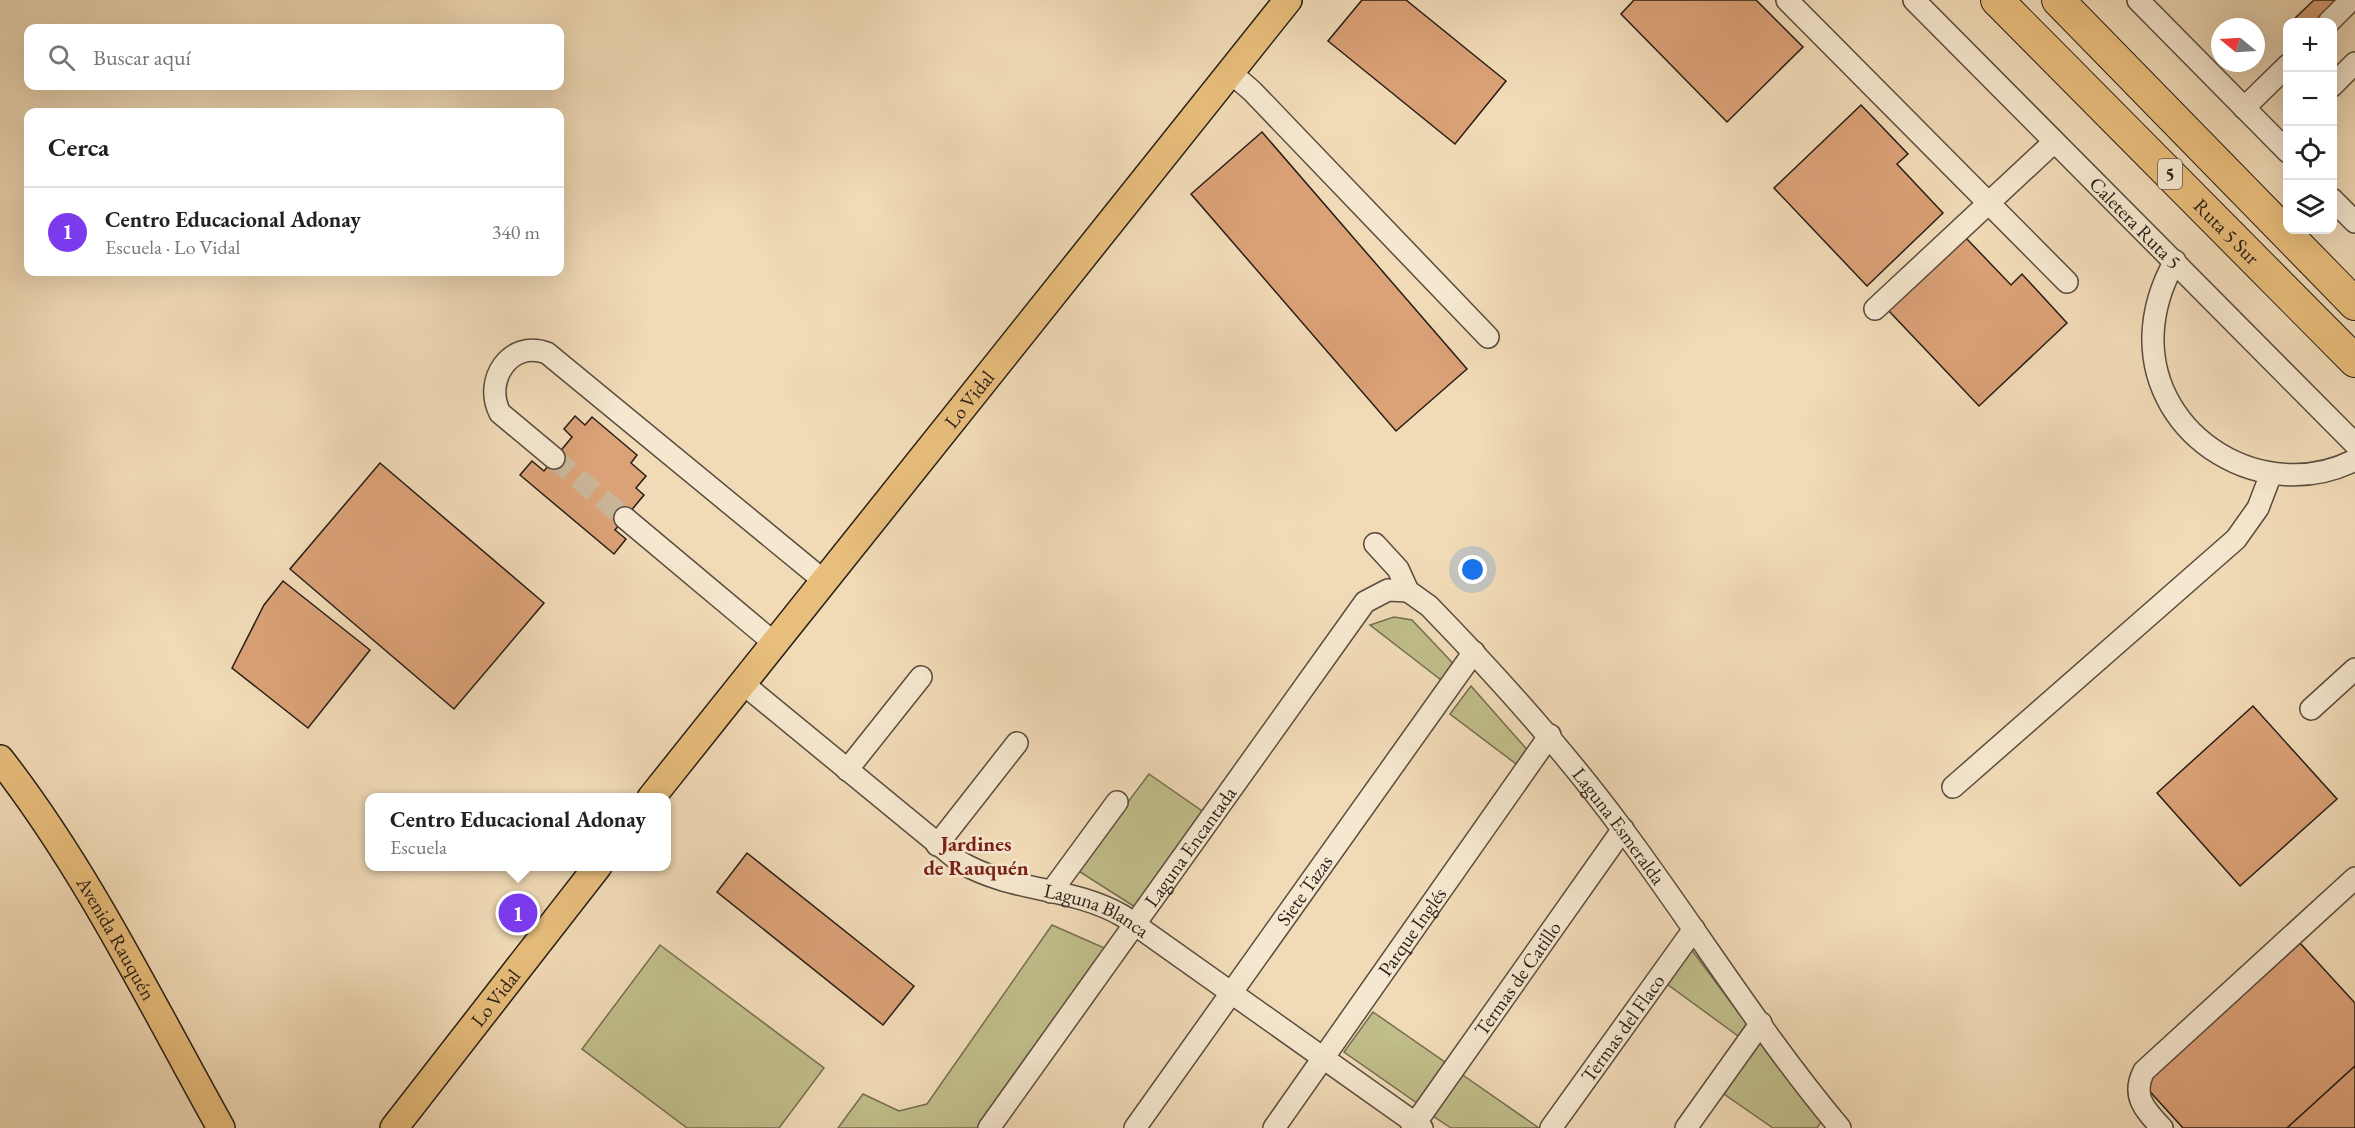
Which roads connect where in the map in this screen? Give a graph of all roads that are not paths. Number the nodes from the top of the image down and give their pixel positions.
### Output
1 (1288, 0) edge
2 (1787, 0) edge
3 (1914, 0) edge
4 (1997, 0) edge
5 (2058, 0) edge
6 (2139, 0) edge
7 (2351, 0) edge
8 (2333, 18) edge
9 (2355, 63) edge
10 (2283, 70) edge
11 (1230, 72) junction
12 (2337, 81) edge
13 (2244, 108) junction
14 (2283, 141) edge
15 (2054, 142) junction
16 (1988, 203) junction
17 (2337, 204) edge
18 (2355, 222) edge
19 (2175, 261) junction
20 (2067, 282) dead end
21 (2355, 304) edge
22 (1875, 309) dead end
23 (1488, 337) dead end
24 (2355, 361) edge
25 (2355, 444) edge
26 (554, 459) tunnel mouth
27 (2355, 460) edge
28 (2271, 474) junction
29 (625, 518) tunnel mouth
30 (1375, 544) dead end
31 (823, 580) junction
32 (1408, 591) junction
33 (773, 642) junction
34 (1474, 652) junction
35 (2355, 669) edge
36 (921, 677) dead end
37 (741, 682) junction
38 (2311, 709) dead end
39 (1550, 735) junction
40 (1017, 743) dead end
41 (0, 759) edge
42 (847, 770) junction
43 (1953, 787) dead end
44 (655, 793) edge
45 (1117, 802) dead end
46 (1623, 829) junction
47 (937, 845) junction
48 (595, 871) edge
49 (2355, 878) edge
50 (1051, 892) junction
51 (1136, 925) junction
52 (1694, 929) junction
53 (1232, 993) junction
54 (1761, 1023) junction
55 (1323, 1058) junction
56 (1831, 1124) edge
57 (1416, 1126) edge
58 (221, 1128) edge
59 (394, 1128) edge
60 (989, 1128) edge
61 (1135, 1128) edge
62 (1274, 1128) edge
63 (1551, 1128) edge
64 (1686, 1128) edge
65 (2162, 1128) edge

1 - 11 main road, Lo Vidal
2 - 16 street
3 - 15 street, Caletera Ruta 5
4 - 24 highway, Ruta 5 Sur / 5
5 - 21 highway, Ruta 5 Sur / 5
6 - 13 street
7 - 8 street
9 - 12 street
10 - 13 street
11 - 23 street
11 - 31 main road, Lo Vidal
13 - 14 street
15 - 16 street
15 - 19 street, Caletera Ruta 5
16 - 20 street
16 - 22 street
17 - 18 street
19 - 25 street, Caletera Ruta 5
19 - 28 street
26 - 31 street
27 - 28 street
28 - 43 street
29 - 33 street
30 - 32 street, Laguna Esmeralda
31 - 33 main road, Lo Vidal
32 - 34 street, Laguna Esmeralda
32 - 51 street, Laguna Encantada
33 - 37 main road, Lo Vidal
34 - 39 street, Laguna Esmeralda
34 - 53 street, Siete Tazas
35 - 38 street
36 - 42 street
37 - 42 street, Laguna Blanca
37 - 44 main road, Lo Vidal
39 - 46 street, Laguna Esmeralda
39 - 55 street, Parque Inglés
40 - 47 street
41 - 58 main road, Avenida Rauquén
42 - 47 street, Laguna Blanca
45 - 50 street
46 - 52 street, Laguna Esmeralda
46 - 57 street, Termas de Catillo
47 - 50 street, Laguna Blanca
48 - 59 main road, Lo Vidal
49 - 65 street
50 - 51 street, Laguna Blanca
51 - 53 street, Laguna Blanca
51 - 60 street, Laguna Encantada
52 - 54 street, Laguna Esmeralda
52 - 63 street, Termas del Flaco
53 - 55 street, Laguna Blanca
53 - 61 street, Siete Tazas
54 - 56 street, Laguna Esmeralda
54 - 64 street
55 - 57 street, Laguna Blanca
55 - 62 street, Parque Inglés

